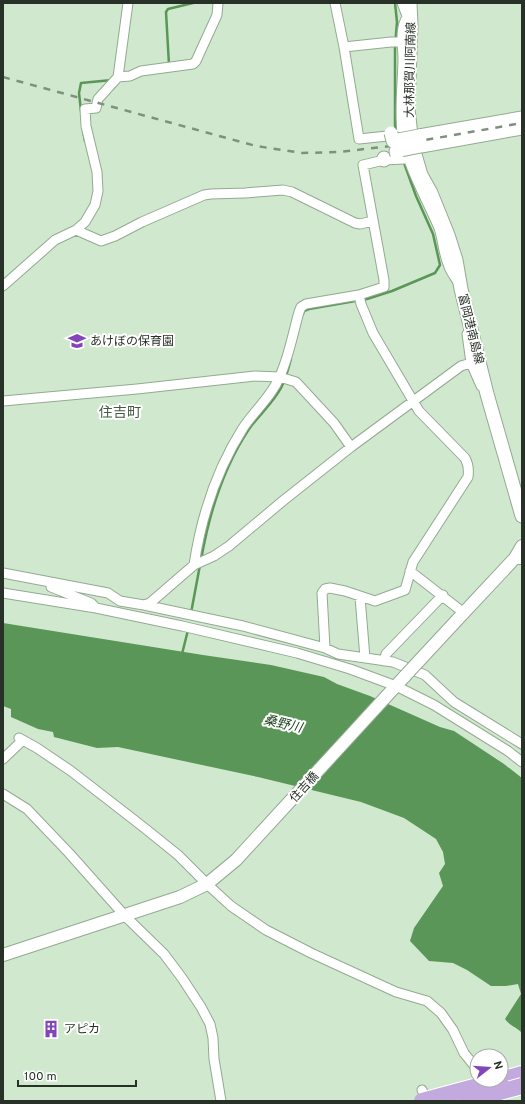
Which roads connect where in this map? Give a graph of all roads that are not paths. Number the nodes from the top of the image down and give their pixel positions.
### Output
1 (128, 3) edge
2 (218, 3) edge
3 (335, 3) edge
4 (402, 3) edge
5 (409, 11) edge
6 (397, 42) junction
7 (344, 47) junction
8 (118, 76) junction
9 (522, 118) edge
10 (522, 128) edge
11 (394, 134) junction
12 (430, 139) junction
13 (396, 158) junction
14 (373, 220) junction
15 (76, 230) junction
16 (3, 286) edge
17 (461, 289) junction
18 (360, 298) junction
19 (467, 312) junction
20 (471, 363) junction
21 (284, 378) junction
22 (487, 394) junction
23 (3, 401) edge
24 (413, 401) junction
25 (351, 447) junction
26 (522, 516) edge
27 (522, 546) edge
28 (518, 558) edge
29 (198, 563) junction
30 (410, 572) junction
31 (3, 573) edge
32 (34, 579) junction
33 (3, 593) edge
34 (443, 595) junction
35 (360, 597) junction
36 (144, 605) junction
37 (96, 608) junction
38 (460, 616) junction
39 (325, 648) junction
40 (365, 658) junction
41 (384, 660) junction
42 (394, 688) junction
43 (522, 744) edge
44 (3, 759) edge
45 (522, 762) edge
46 (3, 794) edge
47 (209, 882) junction
48 (125, 916) junction
49 (3, 955) edge
50 (469, 1059) edge
51 (522, 1074) edge
52 (509, 1078) edge
53 (469, 1086) edge
54 (522, 1086) edge
55 (492, 1088) edge
56 (422, 1096) edge
57 (221, 1101) edge
58 (427, 1101) edge
59 (466, 1101) edge
60 (502, 1101) edge

1 - 8 street
2 - 8 street
3 - 7 street
4 - 5 street
5 - 6 street
5 - 12 main road, 大林那賀川阿南線
6 - 7 street
6 - 11 street
7 - 11 street
8 - 15 street
9 - 12 main road
10 - 12 main road
11 - 12 main road, bridge
11 - 13 street
12 - 13 main road, bridge
12 - 17 main road, 富岡港南島線
13 - 14 street
13 - 17 street
14 - 15 street
14 - 18 street
15 - 16 street
17 - 19 main road, 富岡港南島線
18 - 21 street
18 - 24 street
19 - 20 street
19 - 22 main road, 富岡港南島線
20 - 22 street
20 - 24 street
21 - 23 street
21 - 25 street
21 - 29 street
22 - 26 main road, 富岡港南島線
24 - 25 street
24 - 30 street
25 - 29 street
27 - 28 street, 住吉橋
28 - 38 street, 住吉橋
29 - 36 street
30 - 34 street
30 - 35 street
31 - 32 street
32 - 36 street
32 - 37 street
33 - 37 street
34 - 38 street
34 - 41 street
35 - 39 street
35 - 40 street
36 - 39 street
37 - 42 street
38 - 42 street, 住吉橋, bridge
39 - 40 street
40 - 41 street
41 - 43 street
42 - 45 street
42 - 47 street, 住吉橋
44 - 47 street
46 - 48 street
47 - 48 street, 住吉橋
47 - 50 street
48 - 49 street, 住吉橋
48 - 57 street
51 - 52 highway
53 - 56 highway, bridge
54 - 59 highway, bridge
55 - 60 street
56 - 58 street

